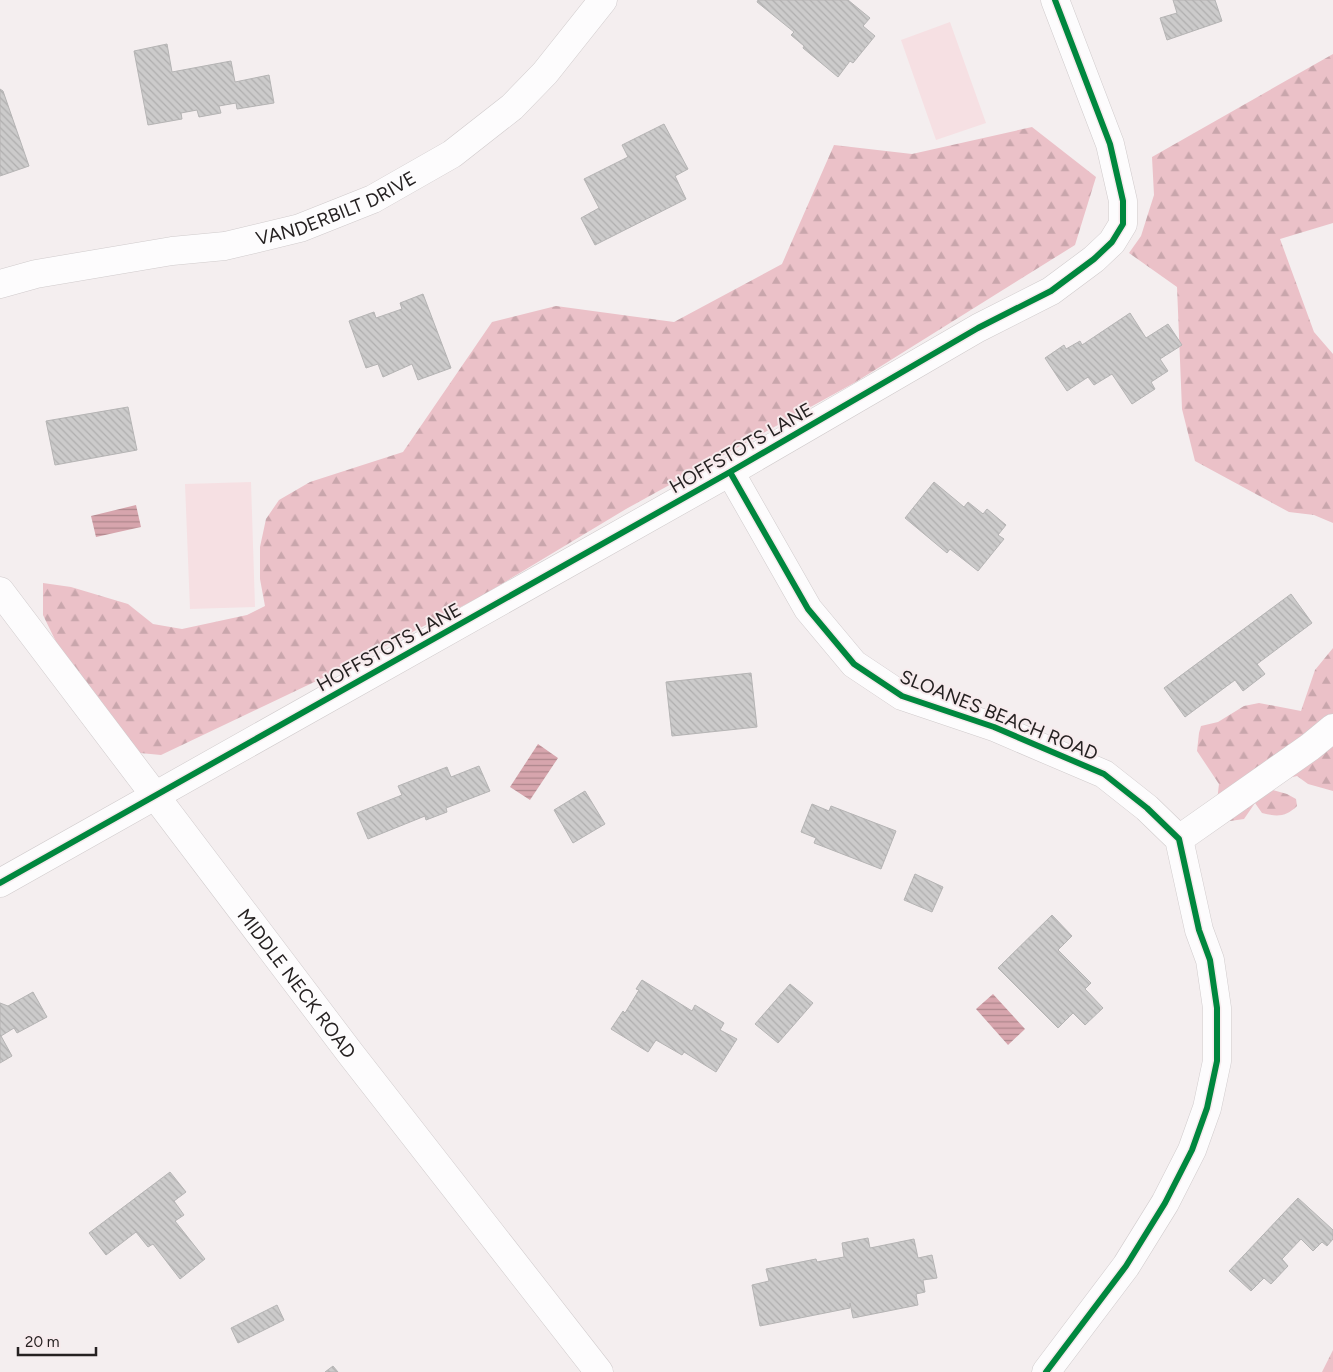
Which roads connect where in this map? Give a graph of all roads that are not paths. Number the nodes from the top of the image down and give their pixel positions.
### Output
1 (603, 0) edge
2 (1055, 0) edge
3 (0, 284) edge
4 (730, 472) junction
5 (0, 591) edge
6 (1333, 728) edge
7 (154, 796) junction
8 (1179, 839) junction
9 (0, 883) edge
10 (599, 1372) edge
11 (1046, 1372) edge

1 - 3 street, VANDERBILT DRIVE
2 - 4 street, HOFFSTOTS LANE
4 - 7 street, HOFFSTOTS LANE
4 - 8 street, SLOANES BEACH ROAD
5 - 7 street, MIDDLE NECK ROAD
6 - 8 street
7 - 9 street, HOFFSTOTS LANE
7 - 10 street, MIDDLE NECK ROAD
8 - 11 street

